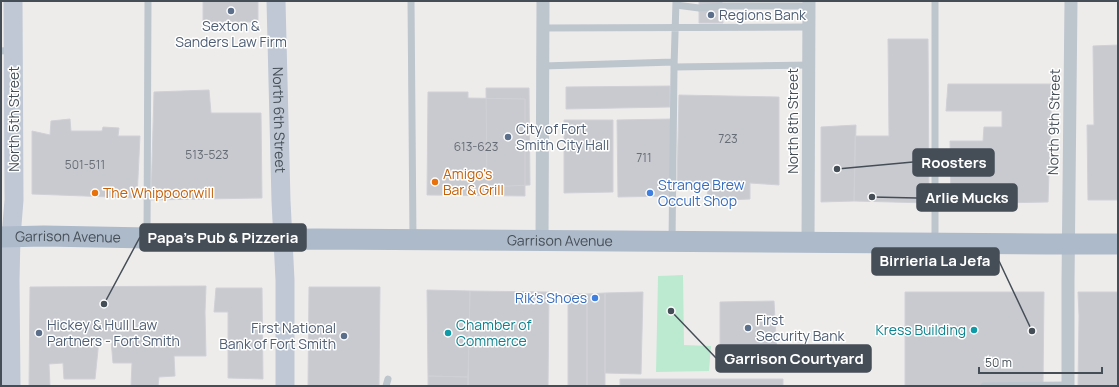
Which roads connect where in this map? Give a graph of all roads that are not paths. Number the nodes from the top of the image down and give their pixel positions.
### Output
1 (13, 1) edge
2 (148, 1) edge
3 (276, 1) edge
4 (410, 1) edge
5 (544, 1) edge
6 (762, 1) edge
7 (935, 1) edge
8 (1071, 1) edge
9 (676, 3) edge
10 (809, 4) edge
11 (776, 6) junction
12 (676, 27) junction
13 (809, 27) junction
14 (543, 28) junction
15 (7, 50) edge
16 (674, 65) junction
17 (809, 65) junction
18 (543, 66) junction
19 (6, 237) edge
20 (147, 238) junction
21 (284, 239) junction
22 (413, 240) junction
23 (542, 241) junction
24 (672, 242) junction
25 (808, 242) junction
26 (935, 243) junction
27 (1068, 243) junction
28 (1118, 244) edge
29 (11, 386) edge
30 (284, 386) edge
31 (984, 386) edge
32 (1068, 386) edge

1 - 15 street, North 5th Street
2 - 20 lane
3 - 21 street, North 6th Street
4 - 22 lane
5 - 14 street
6 - 11 lane
7 - 26 lane
8 - 27 street, North 9th Street
9 - 11 lane
9 - 12 lane
10 - 11 lane
10 - 13 street, North 8th Street
12 - 13 lane
12 - 14 lane
12 - 16 lane
13 - 17 street, North 8th Street
14 - 18 street
15 - 19 street, North 5th Street
16 - 17 lane
16 - 18 lane
16 - 24 lane
17 - 25 street, North 8th Street
18 - 23 street
19 - 20 main road, Garrison Avenue
19 - 29 street, North 5th Street
20 - 21 main road, Garrison Avenue
21 - 22 main road, Garrison Avenue
21 - 30 street, North 6th Street
22 - 23 main road, Garrison Avenue
23 - 24 main road, Garrison Avenue
24 - 25 main road, Garrison Avenue
25 - 26 main road, Garrison Avenue
26 - 27 main road, Garrison Avenue
27 - 28 main road, Garrison Avenue
27 - 32 street, North 9th Street
31 - 32 lane

